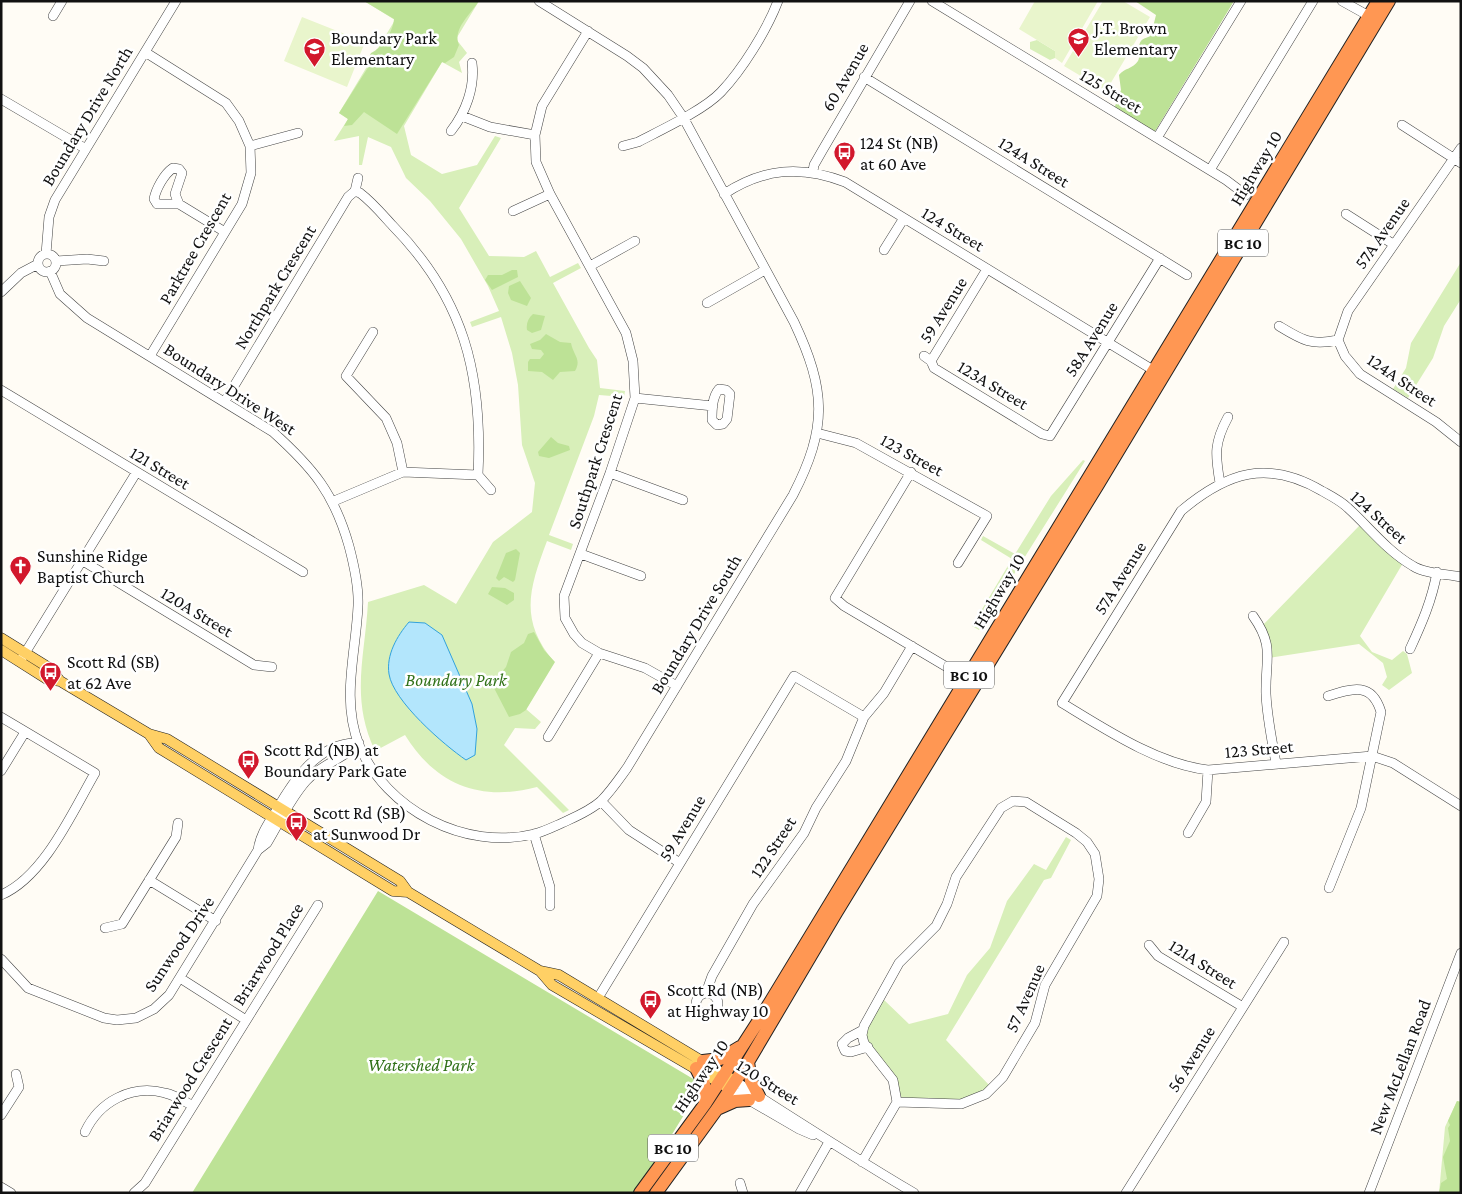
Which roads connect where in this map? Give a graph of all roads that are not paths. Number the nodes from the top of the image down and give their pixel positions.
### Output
1 (62, 1) edge
2 (176, 1) edge
3 (539, 1) edge
4 (778, 1) edge
5 (910, 1) edge
6 (932, 1) edge
7 (1241, 1) edge
8 (1313, 1) edge
9 (1342, 1) edge
10 (1378, 1) edge
11 (1390, 1) edge
12 (53, 16) dead end
13 (1369, 16) junction
14 (588, 31) junction
15 (146, 52) junction
16 (472, 63) dead end
17 (864, 77) junction
18 (1, 99) edge
19 (462, 116) junction
20 (683, 117) junction
21 (1402, 125) dead end
22 (451, 131) dead end
23 (298, 132) dead end
24 (535, 135) junction
25 (1157, 138) junction
26 (250, 146) junction
27 (624, 146) dead end
28 (1461, 148) edge
29 (86, 149) junction
30 (1457, 161) edge
31 (1210, 170) junction
32 (813, 172) junction
33 (358, 178) dead end
34 (356, 191) junction
35 (550, 194) junction
36 (724, 194) junction
37 (1246, 195) dead end
38 (179, 204) junction
39 (513, 211) dead end
40 (1346, 214) dead end
41 (904, 218) junction
42 (225, 232) junction
43 (635, 241) dead end
44 (1393, 244) junction
45 (884, 250) dead end
46 (46, 254) junction
47 (1160, 258) junction
48 (56, 261) junction
49 (104, 261) dead end
50 (38, 264) junction
51 (590, 266) junction
52 (987, 269) junction
53 (765, 270) junction
54 (50, 271) junction
55 (1187, 275) dead end
56 (1, 292) edge
57 (707, 303) dead end
58 (1279, 326) dead end
59 (373, 332) dead end
60 (1338, 340) junction
61 (1107, 343) junction
62 (150, 356) junction
63 (928, 358) joint
64 (1153, 370) junction
65 (1, 390) edge
66 (635, 398) junction
67 (224, 401) junction
68 (712, 406) dead end
69 (1228, 417) dead end
70 (817, 433) junction
71 (1044, 436) joint
72 (1461, 442) edge
73 (403, 472) junction
74 (910, 472) junction
75 (136, 473) junction
76 (610, 473) junction
77 (478, 475) junction
78 (1220, 483) junction
79 (1097, 486) junction
80 (491, 490) dead end
81 (683, 500) dead end
82 (334, 502) junction
83 (581, 554) junction
84 (82, 561) junction
85 (958, 563) dead end
86 (303, 572) dead end
87 (1437, 572) junction
88 (641, 576) dead end
89 (1461, 577) edge
90 (1253, 616) dead end
91 (1, 638) edge
92 (912, 646) junction
93 (1410, 649) dead end
94 (1, 650) edge
95 (599, 653) junction
96 (22, 657) junction
97 (272, 667) dead end
98 (967, 679) junction
99 (677, 686) junction
100 (1328, 696) dead end
101 (1062, 703) joint
102 (864, 716) junction
103 (1, 717) edge
104 (25, 732) junction
105 (148, 734) junction
106 (548, 737) dead end
107 (359, 743) junction
108 (1372, 756) junction
109 (1276, 763) junction
110 (1208, 770) junction
111 (1, 771) edge
112 (601, 801) junction
113 (1461, 806) edge
114 (282, 810) junction
115 (276, 819) junction
116 (178, 823) dead end
117 (1188, 833) dead end
118 (534, 834) junction
119 (680, 862) junction
120 (149, 880) junction
121 (1329, 888) dead end
122 (408, 892) junction
123 (1, 895) edge
124 (318, 905) dead end
125 (550, 906) dead end
126 (216, 921) junction
127 (105, 928) dead end
128 (1284, 942) dead end
129 (1149, 945) dead end
130 (1461, 953) edge
131 (1, 960) edge
132 (540, 971) junction
133 (180, 978) junction
134 (706, 993) dead end
135 (598, 998) junction
136 (1243, 1007) junction
137 (246, 1020) junction
138 (863, 1030) junction
139 (743, 1046) junction
140 (868, 1047) junction
141 (748, 1062) junction
142 (699, 1064) junction
143 (16, 1074) dead end
144 (727, 1082) junction
145 (754, 1098) junction
146 (898, 1102) junction
147 (193, 1106) junction
148 (711, 1106) junction
149 (1, 1115) edge
150 (85, 1132) dead end
151 (829, 1142) junction
152 (862, 1162) junction
153 (740, 1183) dead end
154 (1, 1187) edge
155 (11, 1193) edge
156 (134, 1193) edge
157 (640, 1193) edge
158 (656, 1193) edge
159 (743, 1193) edge
160 (800, 1193) edge
161 (914, 1193) edge
162 (1126, 1193) edge
163 (1369, 1193) edge

1 - 12 street
2 - 15 street, Boundary Drive North
3 - 14 street, Boundary Drive South
4 - 20 street
5 - 17 street, 60 Avenue
6 - 25 street, 125 Street
7 - 25 street
8 - 31 street
9 - 13 street
10 - 13 highway, Highway 10 / BC 10
11 - 79 highway, Highway 10 / BC 10
13 - 64 highway, Highway 10 / BC 10
14 - 20 street, Boundary Drive South
14 - 24 street, Southpark Crescent
15 - 26 street, Parktree Crescent
15 - 29 street, Boundary Drive North
16 - 19 street
17 - 32 street, 60 Avenue
17 - 47 street, 124A Street
18 - 29 street
19 - 22 street
19 - 24 street
20 - 27 street
20 - 36 street, Boundary Drive South
21 - 30 street
23 - 26 street
24 - 35 street, Southpark Crescent
25 - 31 street, 125 Street
26 - 42 street, Parktree Crescent
28 - 30 street, 57A Avenue
29 - 46 street, Boundary Drive North
30 - 44 street, 57A Avenue
31 - 37 street, 125 Street
32 - 36 street, 124 Street
32 - 41 street, 124 Street
33 - 34 street
34 - 67 street, Northpark Crescent
34 - 77 street
35 - 39 street
35 - 51 street, Southpark Crescent
36 - 53 street, Boundary Drive South
38 - 38 street
38 - 42 street
40 - 44 street
41 - 45 street
41 - 52 street, 124 Street
42 - 62 street, Parktree Crescent
43 - 51 street
44 - 60 street, 57A Avenue
46 - 48 street
46 - 50 street
47 - 55 street, 124A Street
47 - 61 street, 58A Avenue
48 - 49 street
48 - 54 street
50 - 54 street
50 - 56 street
51 - 66 street, Southpark Crescent
52 - 61 street, 124 Street
52 - 63 street, 59 Avenue
53 - 57 street
53 - 70 street, Boundary Drive South
54 - 62 street, Boundary Drive West
58 - 60 street
59 - 73 street
60 - 72 street, 124A Street
61 - 64 street, 124 Street
61 - 71 street, 58A Avenue
62 - 67 street, Boundary Drive West
63 - 71 street, 123A Street
64 - 79 highway
64 - 98 highway, Highway 10 / BC 10
65 - 75 street, 121 Street
66 - 68 street
66 - 76 street, Southpark Crescent
67 - 82 street, Boundary Drive West
69 - 78 street
70 - 74 street, 123 Street
70 - 99 street, Boundary Drive South
73 - 77 street
73 - 82 street
74 - 85 street, 123 Street
74 - 92 street
75 - 84 street
75 - 86 street, 121 Street
76 - 81 street
76 - 83 street, Southpark Crescent
77 - 80 street
78 - 87 street, 124 Street
78 - 101 street, 57A Avenue
79 - 141 highway, Highway 10 / BC 10
82 - 107 street, Boundary Drive West
83 - 88 street
83 - 95 street, Southpark Crescent
84 - 96 street
84 - 97 street, 120A Street
87 - 89 street, 124 Street
87 - 93 street
90 - 109 street
91 - 96 main road, 120 Street
92 - 98 street
92 - 102 street, 122 Street
94 - 96 main road, 120 Street
95 - 99 street, Southpark Crescent
95 - 106 street
96 - 105 main road, 120 Street
98 - 139 highway, Highway 10 / BC 10
99 - 112 street, Boundary Drive South
100 - 108 street
101 - 110 street, 123 Street
102 - 119 street, 59 Avenue
102 - 134 street, 122 Street
103 - 104 street
104 - 111 street
104 - 123 street
105 - 114 main road, 120 Street
105 - 115 main road, 120 Street
107 - 114 street, Sunwood Drive
107 - 118 street, Boundary Drive South
108 - 109 street, 123 Street
108 - 113 street, 123 Street
108 - 121 street
109 - 110 street, 123 Street
110 - 117 street
112 - 118 street, Boundary Drive South
112 - 119 street
114 - 115 street, Sunwood Drive
114 - 122 main road, 120 Street
115 - 122 main road, 120 Street
115 - 126 street, Sunwood Drive
116 - 120 street
118 - 125 street
119 - 135 street, 59 Avenue
120 - 126 street
120 - 127 street
122 - 132 main road, 120 Street
124 - 137 street, Briarwood Place
126 - 133 street, Sunwood Drive
128 - 136 street, 56 Avenue
129 - 136 street, 121A Street
130 - 163 street, New McLellan Road
131 - 133 street, Sunwood Drive
132 - 135 main road, 120 Street
132 - 142 main road, 120 Street
133 - 137 street, Briarwood Crescent
135 - 142 main road, 120 Street
136 - 162 street, 56 Avenue
137 - 147 street, Briarwood Crescent
138 - 140 street
138 - 140 street
138 - 146 street, 57 Avenue
139 - 142 highway
139 - 144 highway, Highway 10 / BC 10
140 - 146 street
141 - 144 highway, Highway 10 / BC 10
141 - 145 highway
142 - 144 main road, 120 Street
142 - 148 highway
143 - 149 street
144 - 145 street, 120 Street
144 - 148 highway, Highway 10 / BC 10
145 - 148 highway
145 - 151 street, 120 Street
146 - 152 street
147 - 150 street
147 - 156 street, Briarwood Crescent
148 - 157 highway, Highway 10 / BC 10
148 - 158 highway, Highway 10 / BC 10
151 - 152 street, 120 Street
151 - 160 street
152 - 161 street, 120 Street
153 - 159 street
154 - 155 street

